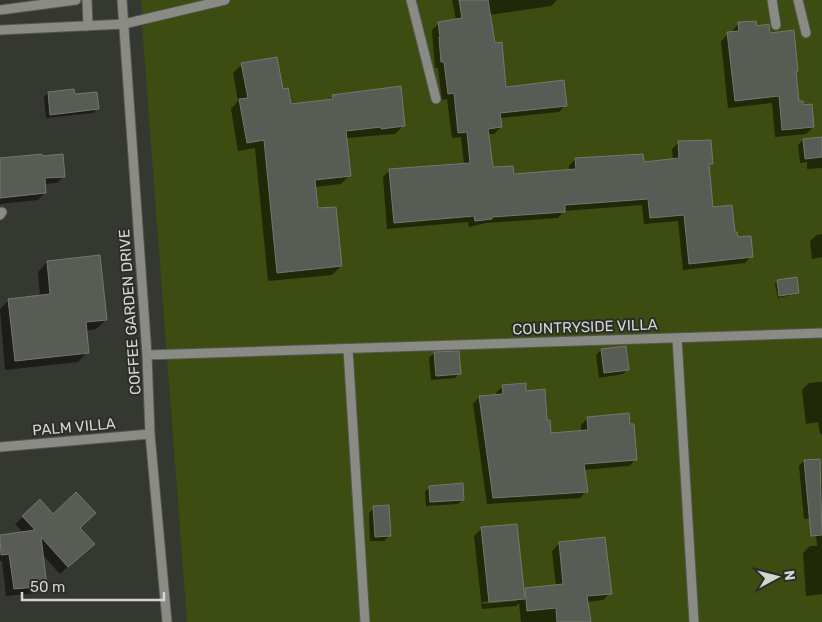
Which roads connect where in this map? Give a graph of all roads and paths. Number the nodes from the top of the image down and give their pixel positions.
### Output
1 (76, 0) edge
2 (87, 0) edge
3 (122, 0) edge
4 (226, 0) edge
5 (411, 0) edge
6 (772, 0) edge
7 (798, 0) edge
8 (22, 4) edge
9 (0, 10) edge
10 (124, 24) junction
11 (776, 25) dead end
12 (88, 26) junction
13 (0, 30) edge
14 (806, 33) dead end
15 (436, 99) dead end
16 (822, 333) edge
17 (677, 338) junction
18 (348, 349) junction
19 (147, 355) junction
20 (150, 434) junction
21 (0, 447) edge
22 (166, 622) edge
23 (365, 622) edge
24 (694, 622) edge

1 - 8 street
2 - 12 street
3 - 10 street, COFFEE GARDEN DRIVE
4 - 10 street
5 - 15 street
6 - 11 street
7 - 14 street
8 - 9 street
10 - 12 street
10 - 19 street, COFFEE GARDEN DRIVE
12 - 13 street
16 - 17 street, COUNTRYSIDE VILLA
17 - 18 street, COUNTRYSIDE VILLA
17 - 24 street
18 - 19 street, COUNTRYSIDE VILLA
18 - 23 street
19 - 20 street, COFFEE GARDEN DRIVE
20 - 21 street, PALM VILLA
20 - 22 street, COFFEE GARDEN DRIVE

